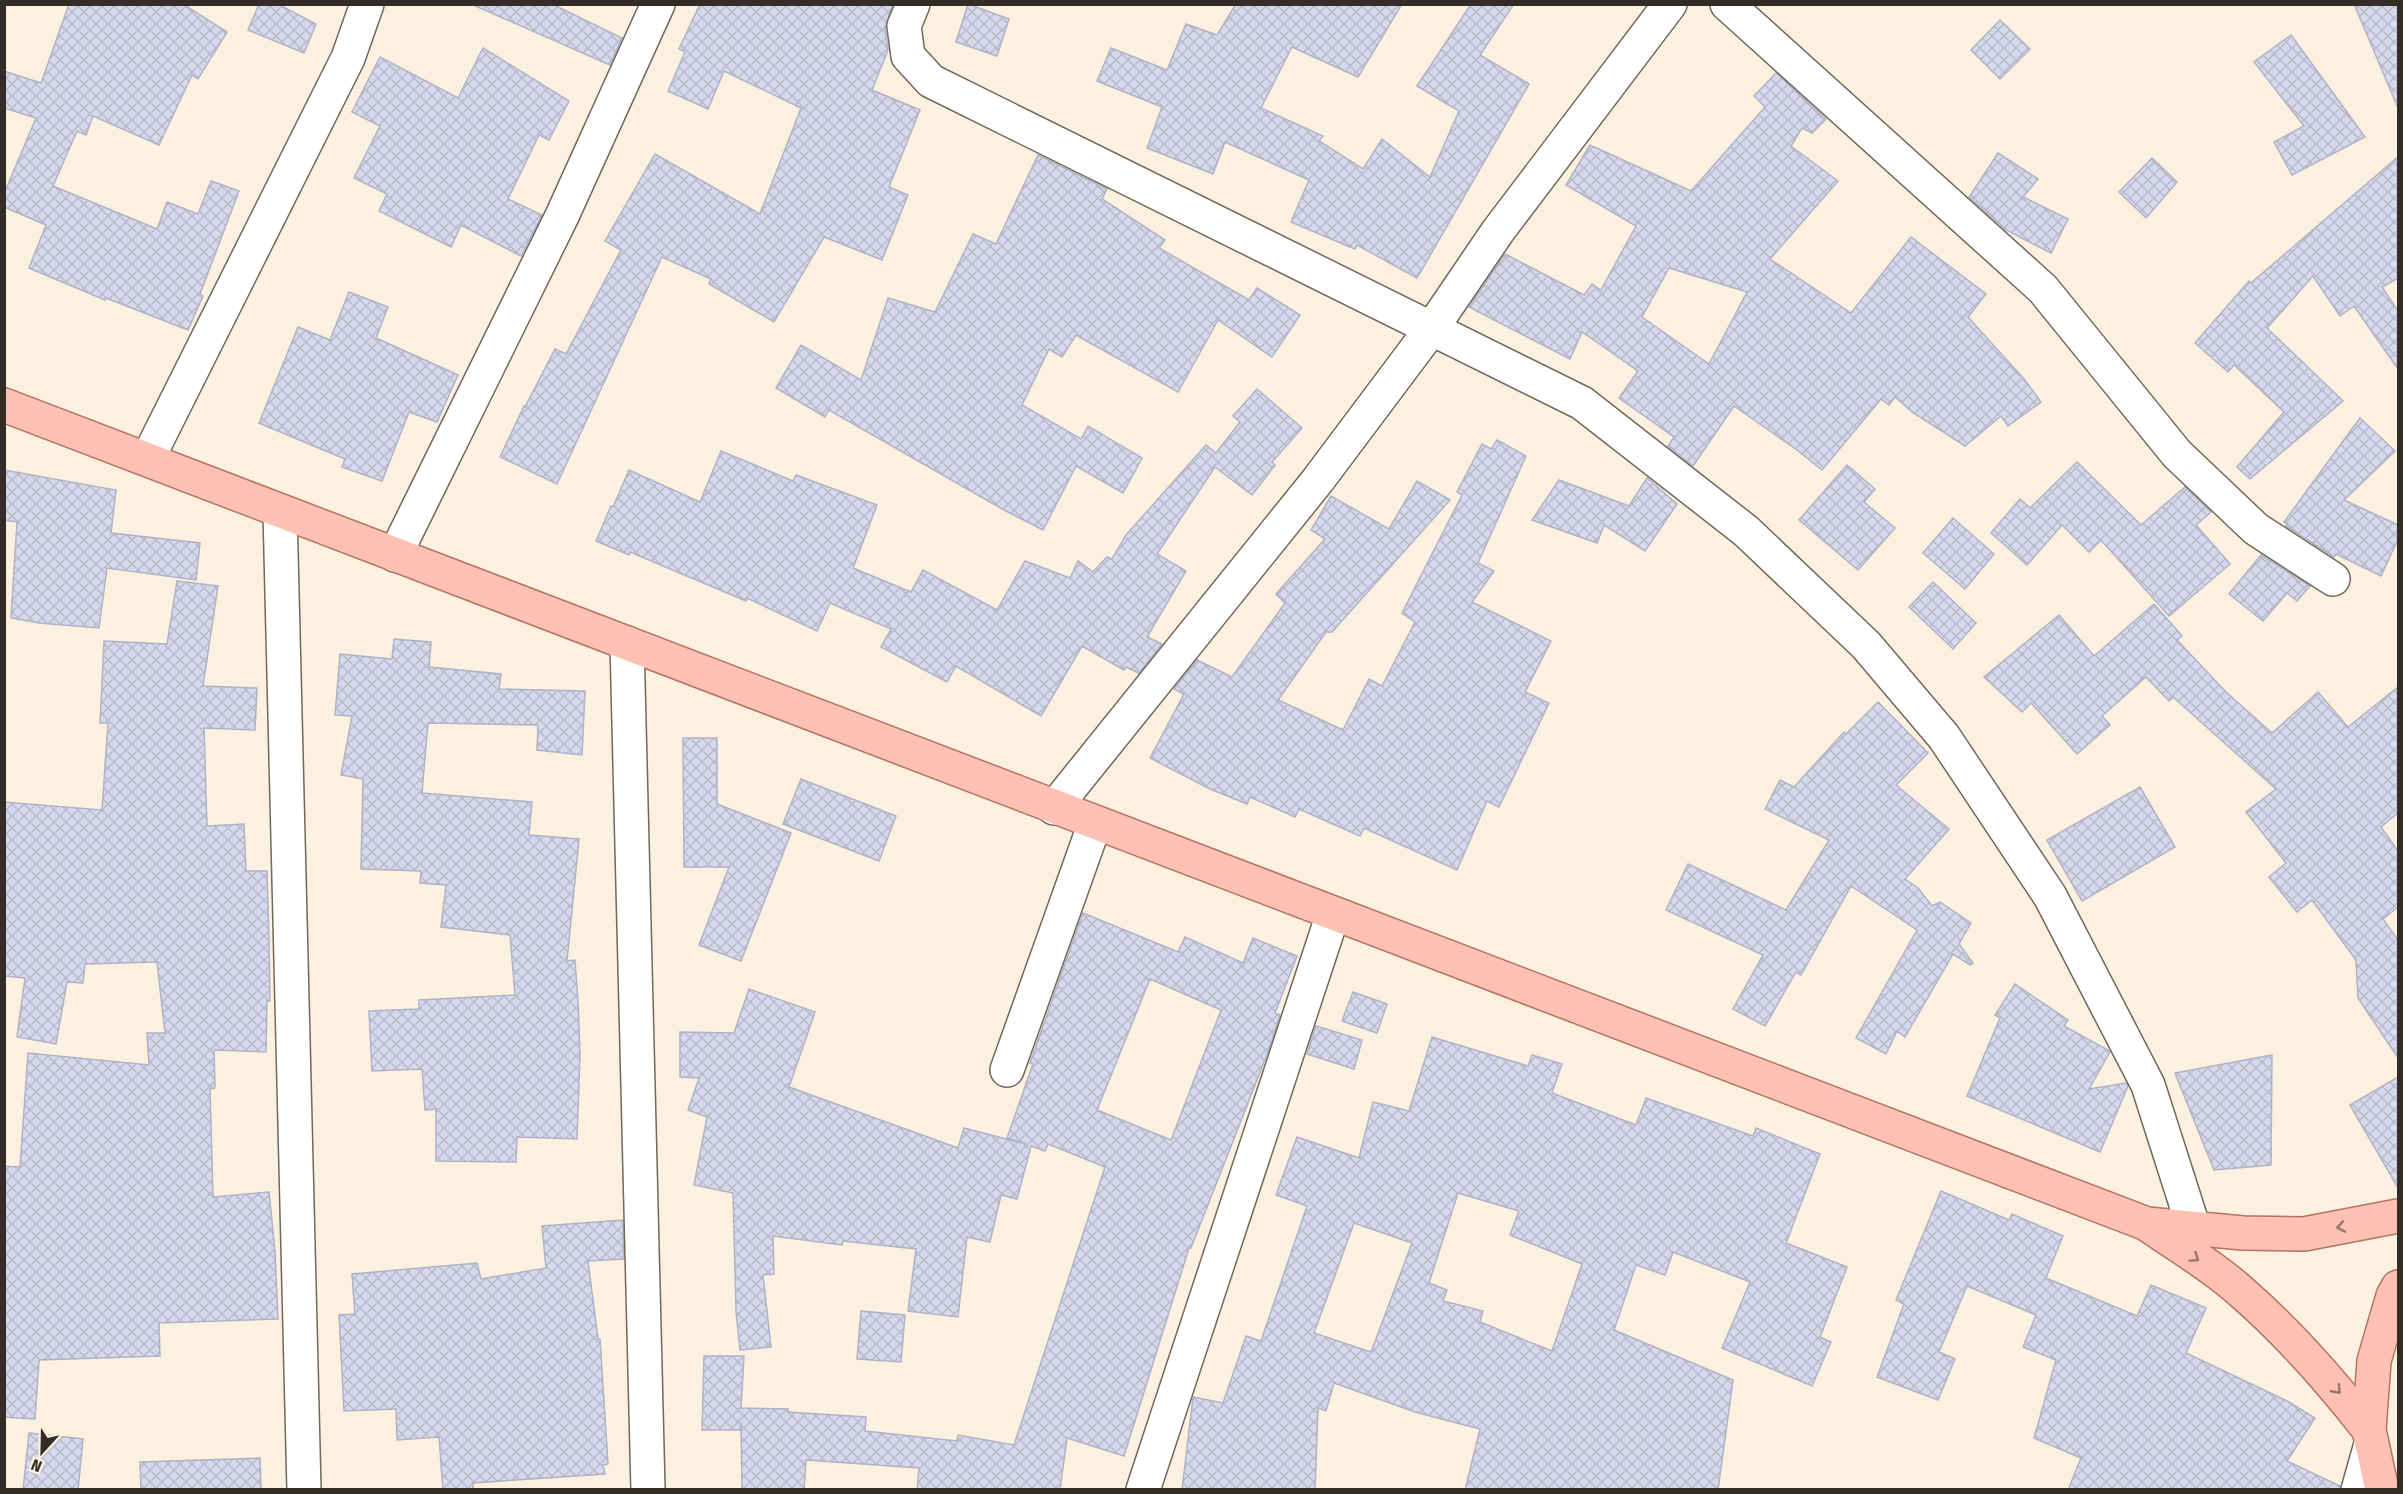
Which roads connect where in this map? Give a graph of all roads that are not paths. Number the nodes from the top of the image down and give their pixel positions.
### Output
1 (367, 4) edge
2 (658, 4) edge
3 (913, 4) edge
4 (1670, 4) edge
5 (1726, 4) edge
6 (1431, 328) junction
7 (4, 405) edge
8 (148, 458) junction
9 (280, 511) junction
10 (395, 555) junction
11 (2333, 579) dead end
12 (627, 643) junction
13 (1054, 808) junction
14 (1095, 823) junction
15 (1333, 914) junction
16 (1006, 1070) dead end
17 (2398, 1216) edge
18 (2147, 1224) junction
19 (2194, 1229) junction
20 (2398, 1287) edge
21 (2370, 1437) junction
22 (304, 1490) edge
23 (648, 1490) edge
24 (1143, 1490) edge
25 (2358, 1490) edge
26 (2382, 1490) edge

1 - 8 street
2 - 10 street
3 - 6 street
4 - 6 street
5 - 11 street
6 - 13 street
6 - 19 street
7 - 8 main road
8 - 9 main road
9 - 10 main road
9 - 22 street
10 - 12 main road
12 - 13 main road
12 - 23 street
13 - 14 main road
14 - 15 main road
14 - 16 street
15 - 18 main road
15 - 24 street
17 -> 19 main road
18 - 19 main road
18 -> 21 main road
20 - 21 main road
21 - 25 street
21 - 26 main road

